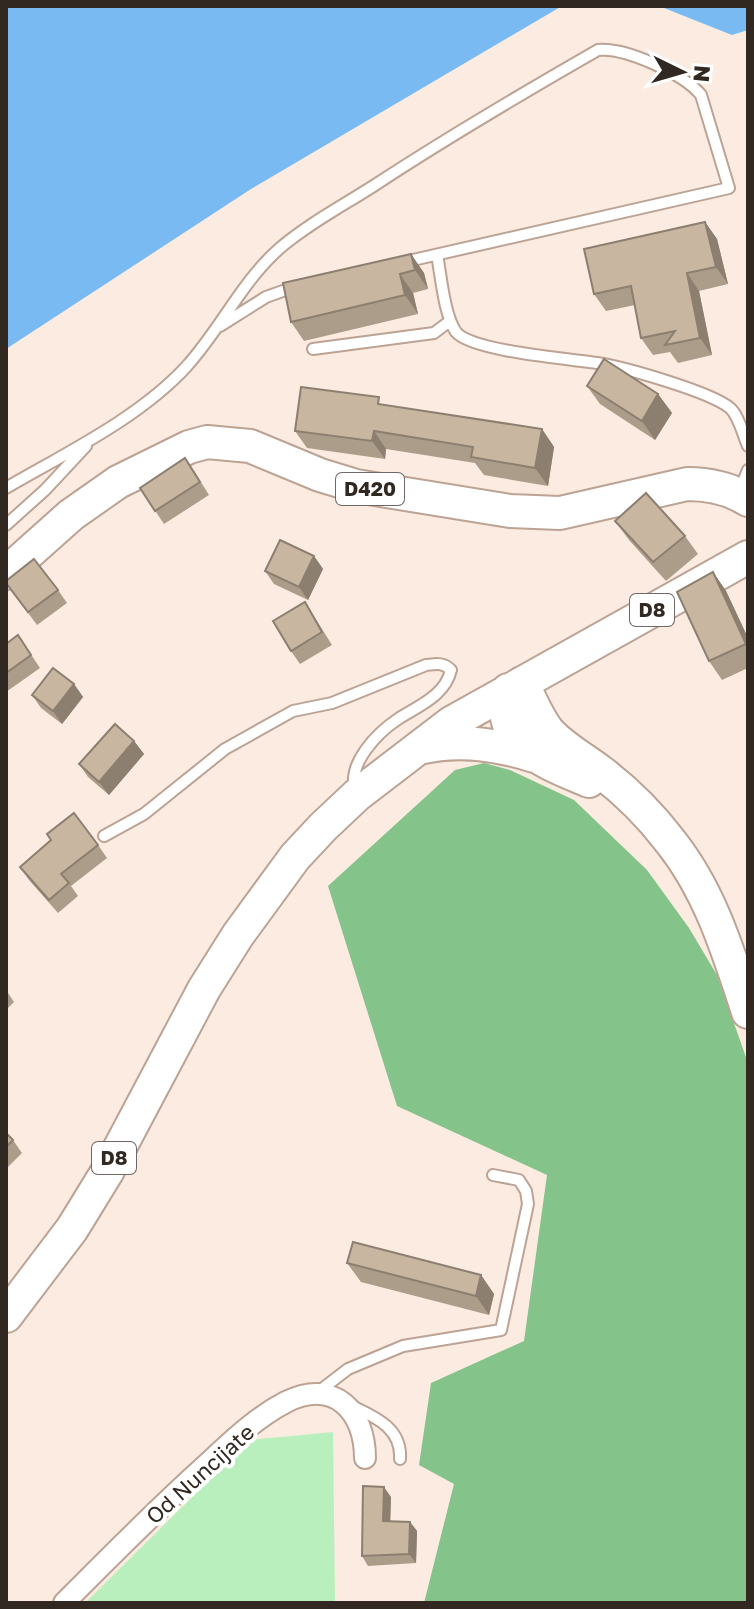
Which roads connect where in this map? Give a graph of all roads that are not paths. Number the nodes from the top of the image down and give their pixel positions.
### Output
1 (437, 255) junction
2 (399, 263) edge
3 (308, 282) edge
4 (450, 321) junction
5 (220, 326) junction
6 (313, 349) dead end
7 (96, 436) junction
8 (748, 446) edge
9 (6, 488) edge
10 (745, 488) edge
11 (6, 525) edge
12 (748, 557) edge
13 (6, 573) edge
14 (515, 686) junction
15 (415, 749) junction
16 (537, 757) junction
17 (357, 795) junction
18 (626, 796) junction
19 (104, 836) dead end
20 (748, 1012) edge
21 (493, 1175) dead end
22 (6, 1316) edge
23 (314, 1395) junction
24 (348, 1404) junction
25 (365, 1458) dead end
26 (400, 1459) dead end
27 (64, 1603) edge

1 - 2 lane
1 - 4 lane
1 - 5 lane
3 - 5 lane
4 - 6 lane
4 - 8 lane
5 - 7 lane
7 - 9 lane
7 - 11 lane
10 - 13 main road, D420
12 - 14 main road, D8
14 - 15 main road, D8
14 - 16 main road
14 - 18 main road
15 - 16 main road
15 - 17 main road, D8
16 - 18 main road
17 - 19 lane
17 - 22 main road, D8
18 - 20 main road
21 - 23 lane
23 - 24 street
23 - 27 street, Od Nuncijate
24 - 25 street
24 - 26 lane

